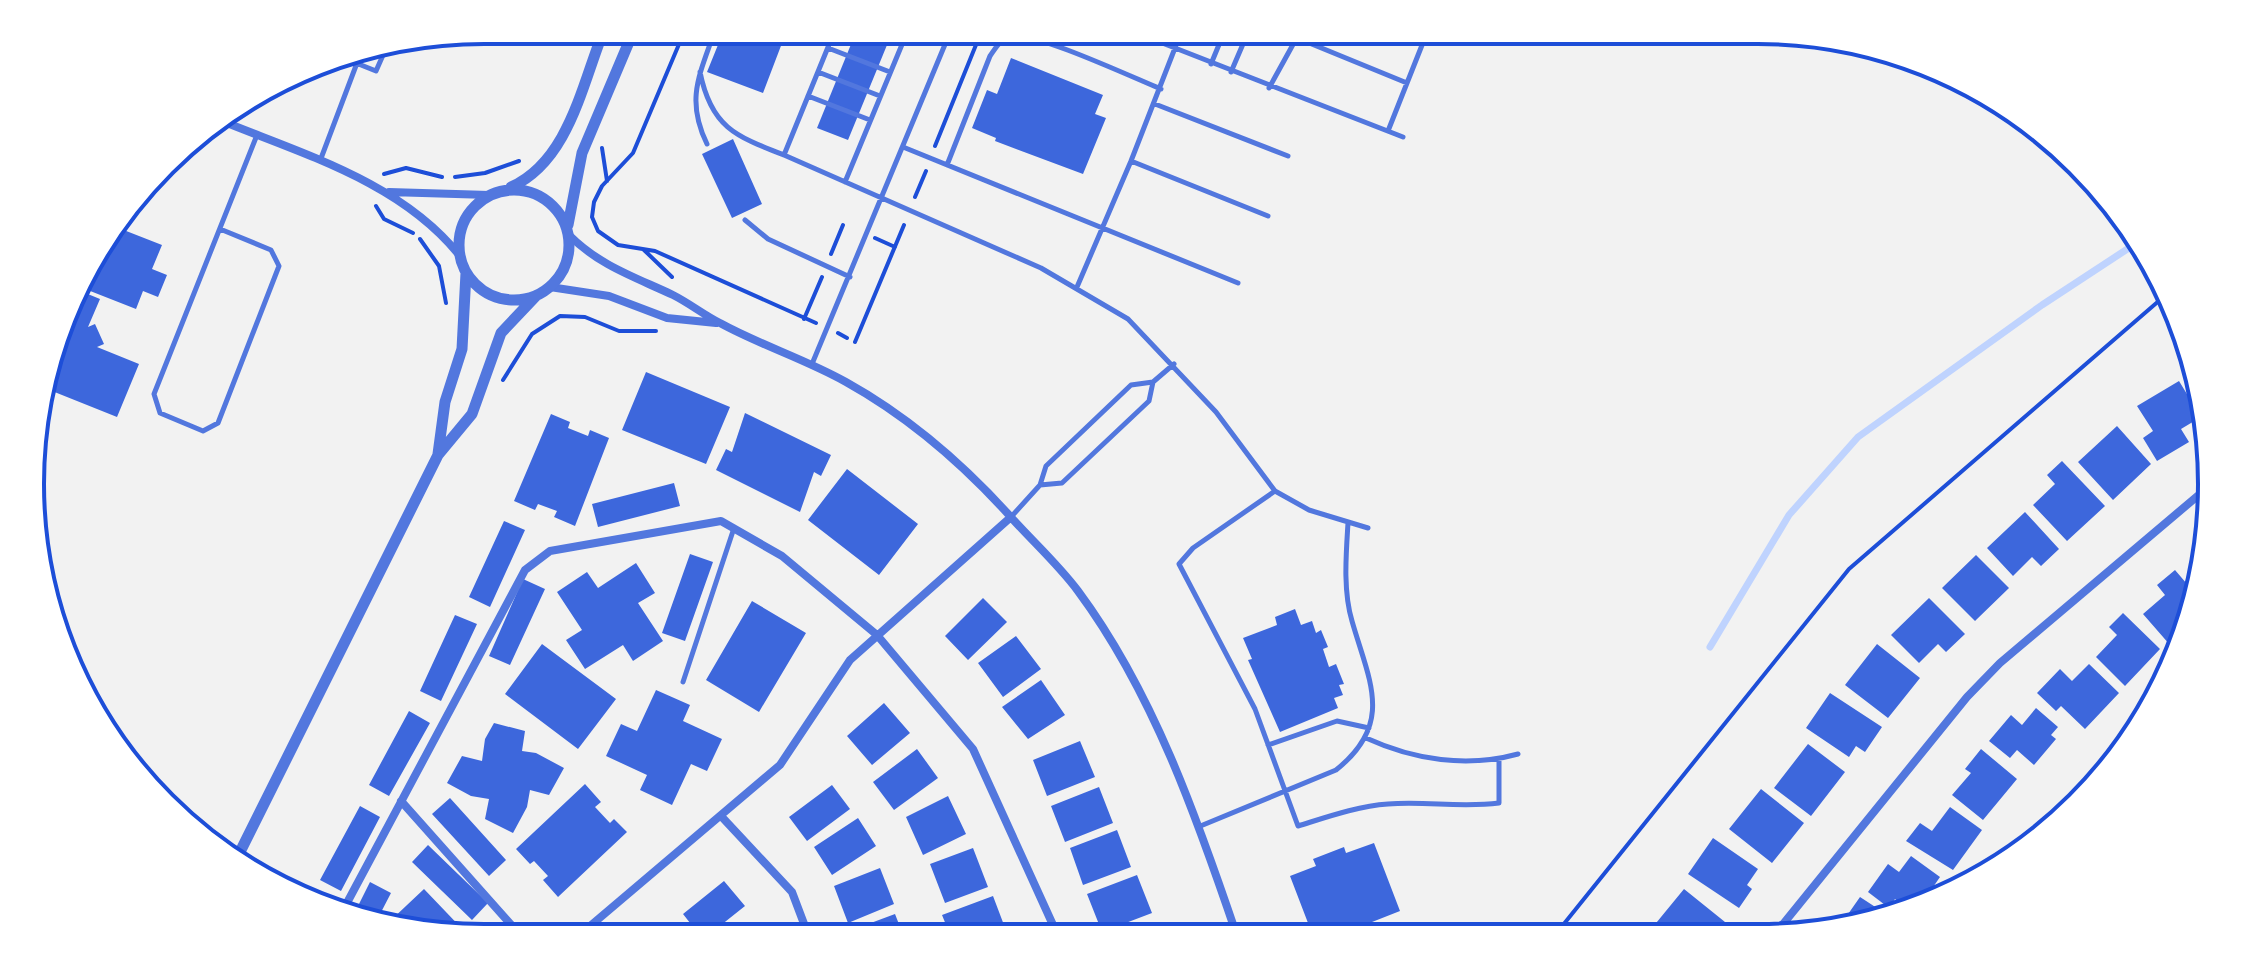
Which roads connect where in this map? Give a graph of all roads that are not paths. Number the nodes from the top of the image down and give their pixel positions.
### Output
1 (598, 44) edge
2 (628, 44) edge
3 (710, 44) edge
4 (830, 44) edge
5 (904, 44) edge
6 (945, 44) edge
7 (998, 44) edge
8 (1048, 44) edge
9 (1163, 44) edge
10 (1177, 44) edge
11 (1219, 44) edge
12 (1243, 44) edge
13 (1294, 44) edge
14 (1312, 44) edge
15 (1422, 44) edge
16 (828, 48) junction
17 (1175, 49) junction
18 (383, 56) edge
19 (357, 63) joint
20 (1211, 64) junction
21 (700, 72) junction
22 (818, 72) junction
23 (891, 72) junction
24 (1231, 72) junction
25 (1407, 83) junction
26 (1269, 88) junction
27 (1161, 89) junction
28 (808, 96) junction
29 (880, 96) junction
30 (1155, 104) junction
31 (871, 120) junction
32 (231, 125) edge
33 (1388, 131) junction
34 (257, 135) junction
35 (1403, 137) dead end
36 (707, 144) dead end
37 (903, 147) junction
38 (784, 155) junction
39 (1288, 156) dead end
40 (1131, 161) junction
41 (319, 162) junction
42 (947, 165) junction
43 (845, 182) junction
44 (507, 189) junction
45 (388, 192) junction
46 (489, 195) junction
47 (882, 199) junction
48 (1268, 216) dead end
49 (745, 220) dead end
50 (1103, 228) junction
51 (220, 229) junction
52 (569, 232) junction
53 (460, 256) junction
54 (466, 273) junction
55 (850, 277) junction
56 (1238, 283) dead end
57 (550, 287) junction
58 (1077, 287) junction
59 (536, 296) junction
60 (721, 324) junction
61 (812, 364) junction
62 (1174, 364) junction
63 (1153, 382) junction
64 (438, 455) junction
65 (1040, 485) junction
66 (1275, 491) junction
67 (2198, 496) edge
68 (1011, 517) junction
69 (1348, 523) junction
70 (734, 528) junction
71 (1368, 528) dead end
72 (877, 635) junction
73 (683, 682) dead end
74 (1369, 728) junction
75 (1366, 738) junction
76 (1268, 745) junction
77 (1518, 754) dead end
78 (1499, 759) junction
79 (1283, 789) junction
80 (401, 801) junction
81 (721, 816) junction
82 (1198, 827) junction
83 (241, 850) edge
84 (347, 902) edge
85 (1784, 923) edge
86 (511, 924) edge
87 (593, 924) edge
88 (804, 924) edge
89 (1053, 924) edge
90 (1233, 924) edge

1 - 44 street
2 - 52 street
3 - 21 lane
4 - 16 lane
5 - 23 lane
6 - 37 lane
7 - 42 lane
8 - 27 lane
9 - 17 lane
10 - 17 lane
11 - 20 lane
12 - 24 lane
13 - 26 lane
14 - 25 lane
15 - 25 lane
16 - 22 lane
16 - 23 lane
17 - 20 lane
17 - 27 lane
18 - 19 lane
19 - 41 lane
20 - 24 lane
21 - 36 lane
21 - 38 lane
22 - 28 lane
22 - 29 lane
23 - 29 lane
24 - 26 lane
25 - 33 lane
26 - 33 lane
27 - 30 lane
28 - 31 lane
28 - 38 lane
29 - 31 lane
30 - 39 lane
30 - 40 lane
31 - 43 lane
32 - 34 street
33 - 35 lane
34 - 41 street
34 - 51 lane
37 - 42 lane
37 - 47 lane
38 - 43 lane
40 - 48 lane
40 - 50 lane
41 - 45 street
42 - 50 lane
43 - 47 lane
44 - 46 street
44 - 52 street
45 - 46 street
45 - 53 street
46 - 53 street
47 - 55 lane
47 - 58 lane
49 - 55 lane
50 - 56 lane
50 - 58 lane
51 - 51 lane
52 - 57 street
52 - 60 street
53 - 54 street
54 - 59 street
54 - 64 street
55 - 61 lane
57 - 59 street
57 - 60 street
58 - 62 lane
59 - 64 street
60 - 61 street
61 - 68 street
62 - 63 lane
62 - 66 lane
63 - 65 lane
63 - 65 lane
64 - 83 street
65 - 68 lane
66 - 69 lane
66 - 76 lane
67 - 85 street
68 - 72 street
68 - 82 street
69 - 71 lane
69 - 74 lane
70 - 72 street
70 - 73 lane
70 - 80 street
72 - 81 street
72 - 89 street
74 - 75 lane
74 - 76 lane
75 - 78 lane
75 - 79 lane
76 - 79 lane
77 - 78 lane
78 - 79 lane
79 - 82 lane
80 - 84 street
80 - 86 street
81 - 87 street
81 - 88 street
82 - 90 street

